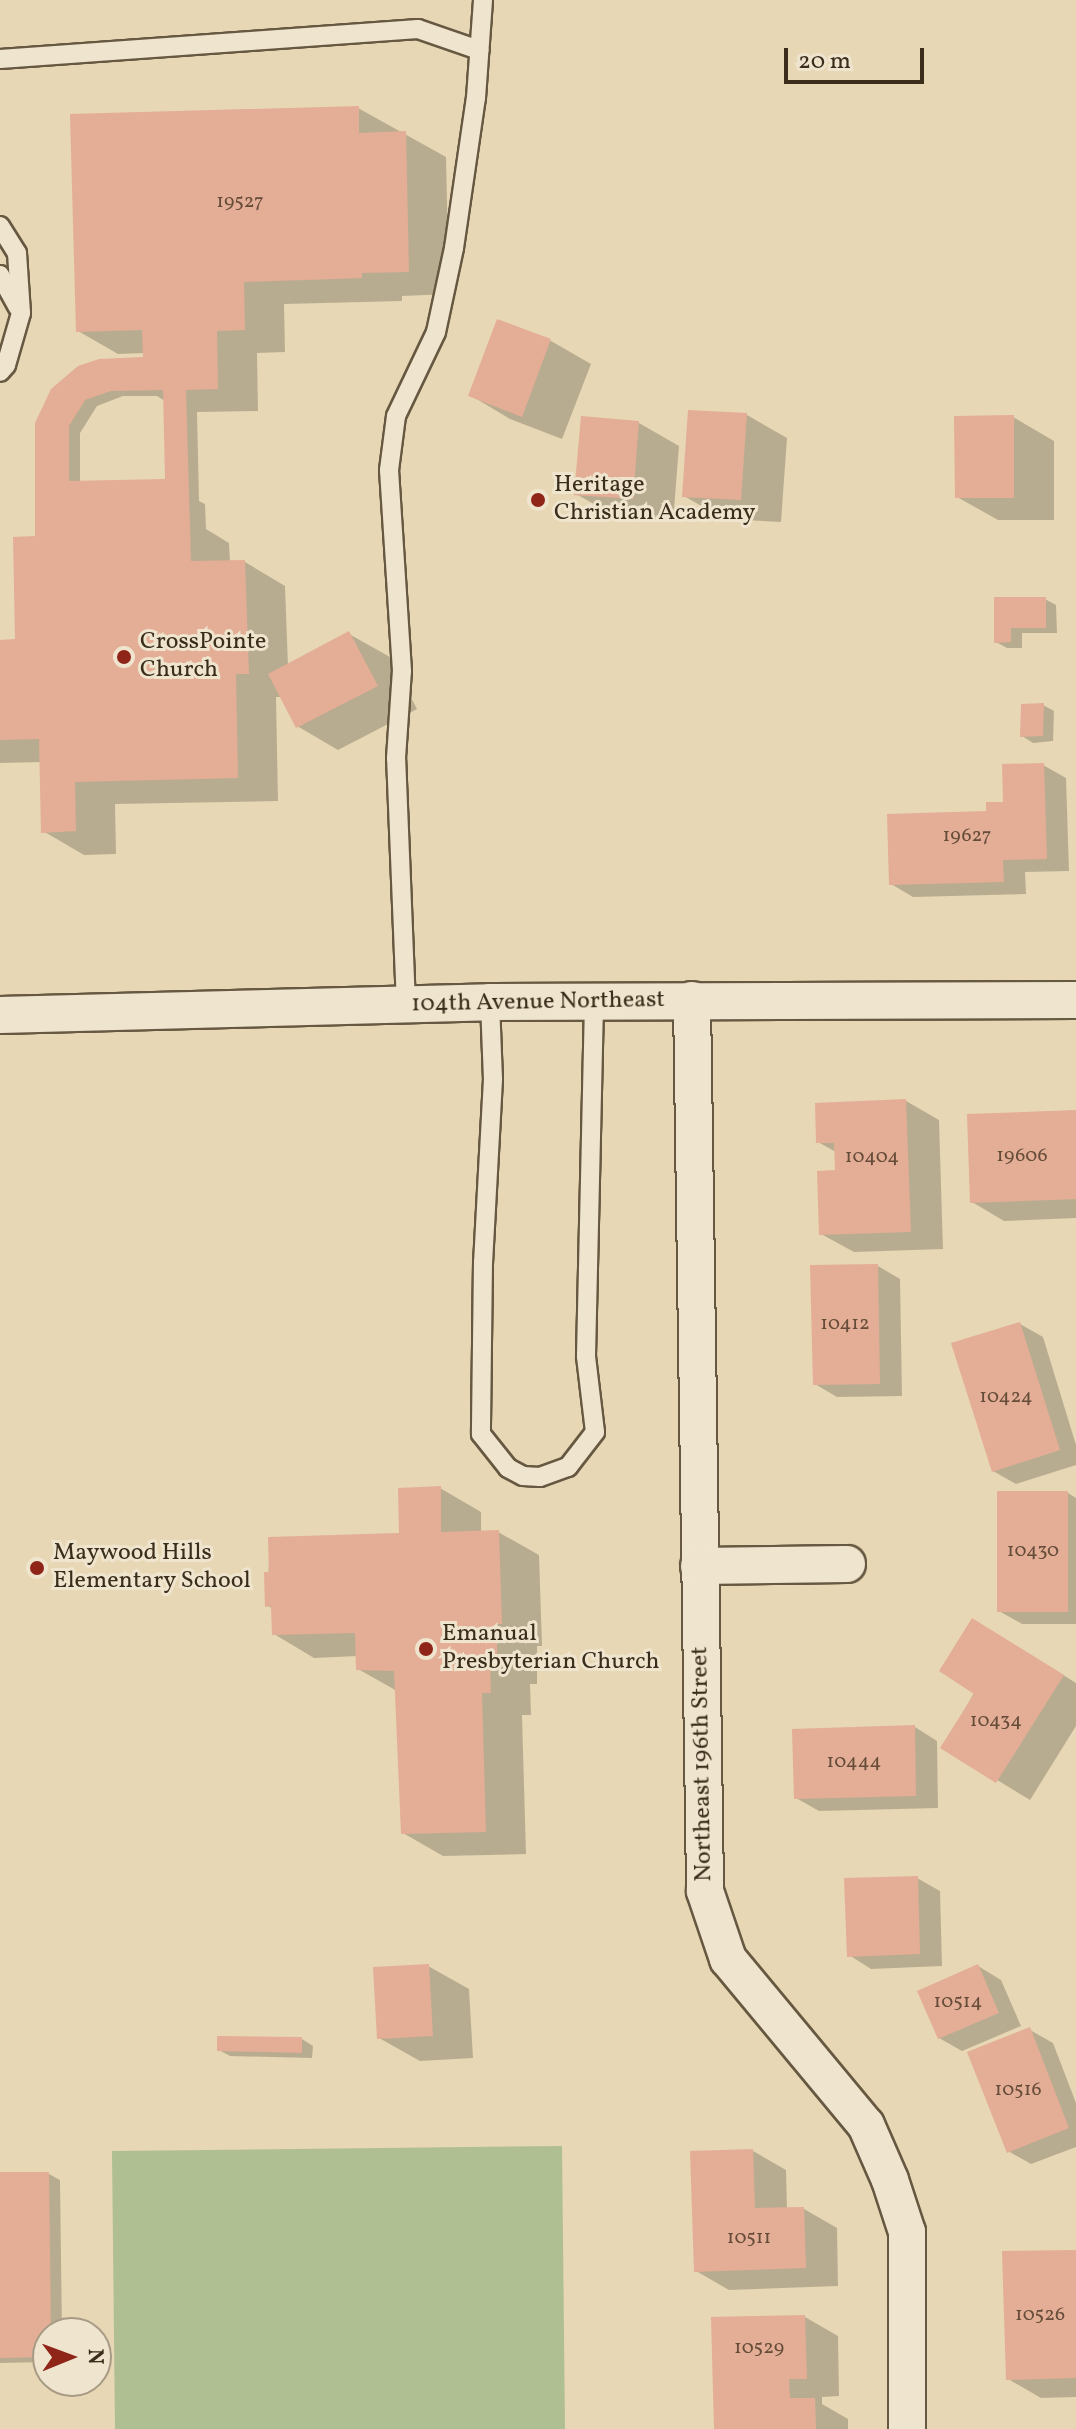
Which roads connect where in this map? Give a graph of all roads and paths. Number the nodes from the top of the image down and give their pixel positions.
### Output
1 (483, 0) edge
2 (479, 50) junction
3 (0, 59) edge
4 (0, 226) edge
5 (0, 275) edge
6 (21, 313) junction
7 (0, 372) edge
8 (692, 1000) junction
9 (1076, 1000) edge
10 (490, 1002) junction
11 (594, 1004) junction
12 (406, 1005) junction
13 (0, 1015) edge
14 (847, 1564) dead end
15 (699, 1566) junction
16 (907, 2429) edge

1 - 2 lane
2 - 3 lane
2 - 12 lane
4 - 6 lane
5 - 6 lane
6 - 7 lane
8 - 9 street, 104th Avenue Northeast
8 - 11 street, 104th Avenue Northeast
8 - 15 street, Northeast 196th Street
10 - 11 street, 104th Avenue Northeast
10 - 11 lane
10 - 12 street, 104th Avenue Northeast
12 - 13 street, 104th Avenue Northeast
14 - 15 street
15 - 16 street, Northeast 196th Street

